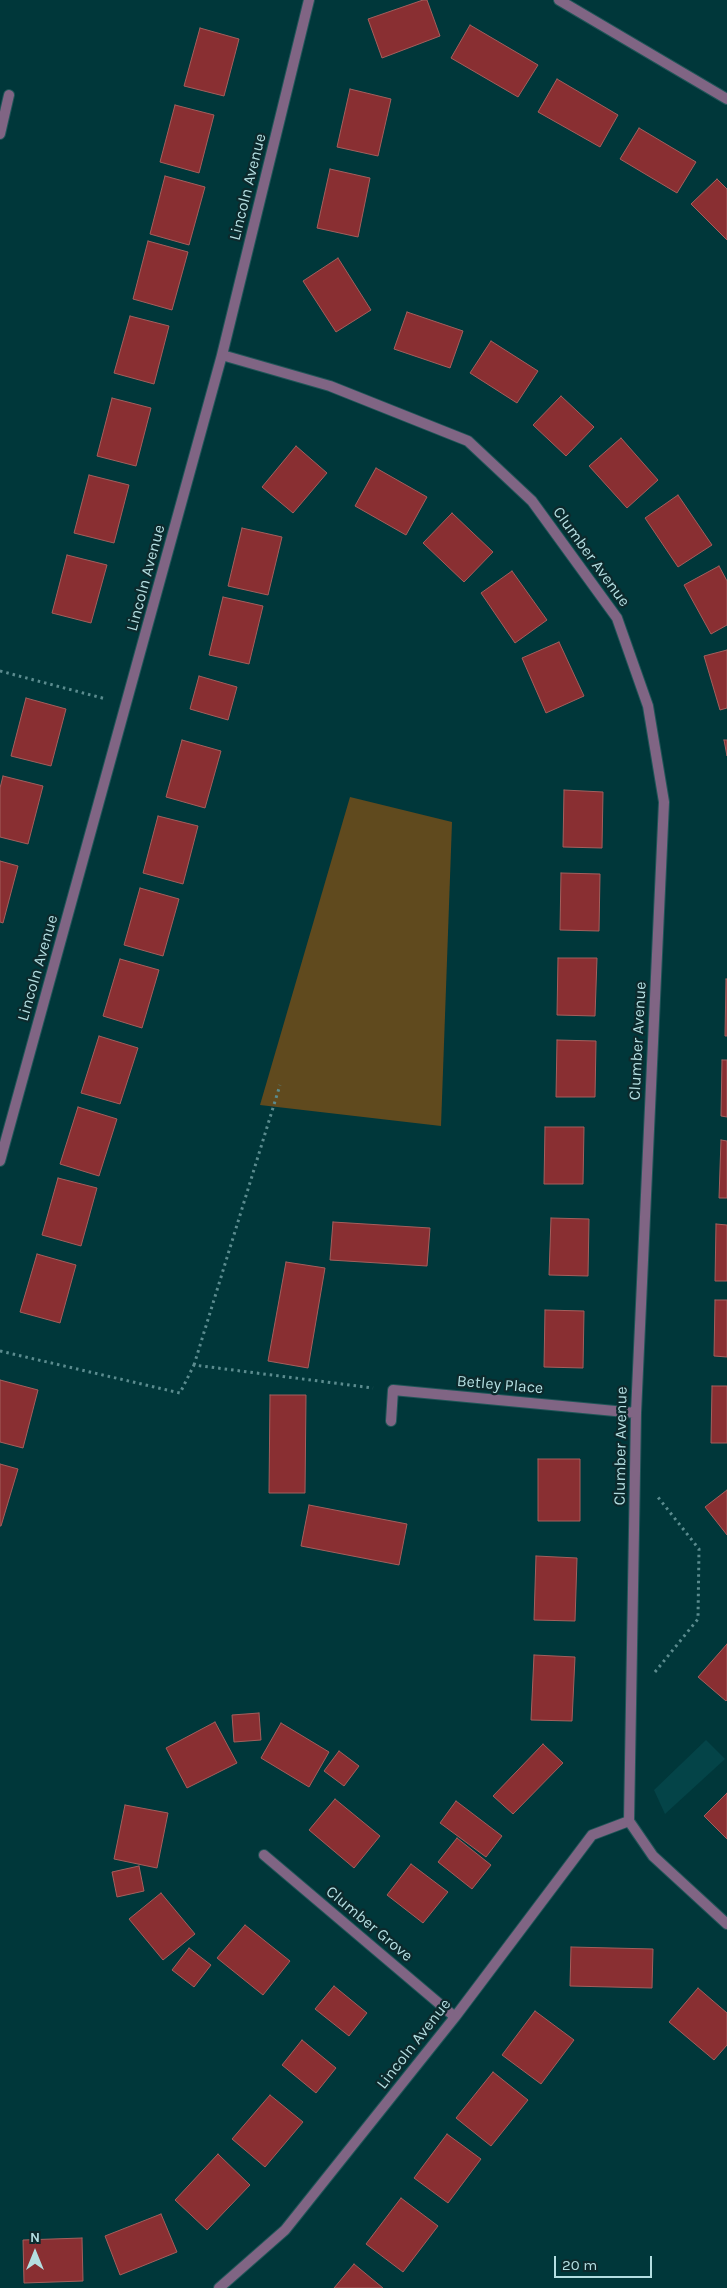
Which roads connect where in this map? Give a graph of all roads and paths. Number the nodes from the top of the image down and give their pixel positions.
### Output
1 (309, 0) edge
2 (559, 0) edge
3 (8, 95) dead end
4 (727, 99) edge
5 (0, 134) edge
6 (222, 355) junction
7 (0, 671) edge
8 (127, 704) junction
9 (280, 1085) dead end
10 (0, 1161) edge
11 (0, 1351) edge
12 (194, 1365) junction
13 (393, 1390) junction
14 (636, 1413) junction
15 (391, 1421) dead end
16 (634, 1472) junction
17 (631, 1702) junction
18 (629, 1822) junction
19 (264, 1855) dead end
20 (727, 1924) edge
21 (455, 2017) junction
22 (219, 2288) edge

1 - 6 street, Lincoln Avenue
2 - 4 street
3 - 5 street
6 - 8 street, Lincoln Avenue
6 - 14 street, Clumber Avenue
7 - 8 path
8 - 10 street, Lincoln Avenue
9 - 12 path
11 - 12 path
12 - 13 path
13 - 14 street, Betley Place
13 - 15 street
14 - 16 street, Clumber Avenue
16 - 17 street, Clumber Avenue
16 - 17 path
17 - 18 street, Clumber Avenue
18 - 20 street
18 - 21 street, Lincoln Avenue
19 - 21 street, Clumber Grove
21 - 22 street, Lincoln Avenue

